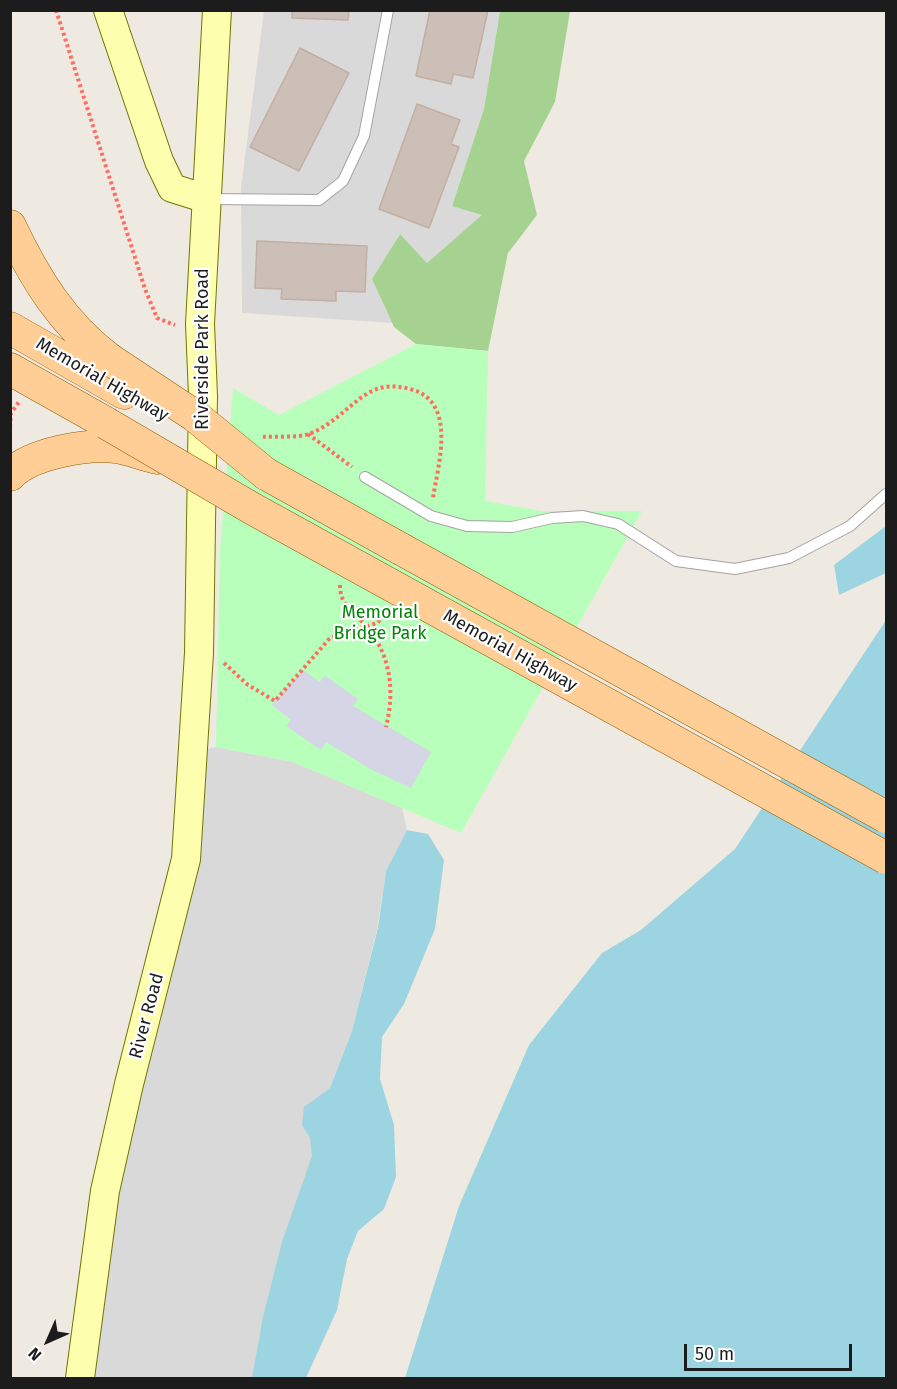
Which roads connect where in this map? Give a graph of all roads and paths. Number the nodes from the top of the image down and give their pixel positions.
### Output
1 (56, 10) edge
2 (108, 10) edge
3 (217, 10) edge
4 (388, 10) edge
5 (207, 199) junction
6 (10, 226) edge
7 (200, 324) junction
8 (10, 328) edge
9 (10, 369) edge
10 (21, 399) dead end
11 (11, 413) edge
12 (10, 427) edge
13 (308, 434) dead end
14 (178, 464) junction
15 (266, 474) junction
16 (10, 475) edge
17 (365, 477) joint
18 (886, 494) edge
19 (340, 574) dead end
20 (199, 652) joint
21 (386, 727) dead end
22 (886, 817) edge
23 (886, 858) edge
24 (80, 1378) edge

1 - 7 path
2 - 5 main road
3 - 5 main road, Riverside Park Road
4 - 5 lane
5 - 7 main road, Riverside Park Road
6 - 15 main road, bridge
7 - 20 main road, Riverside Park Road
8 - 15 main road, Memorial Highway, bridge
9 - 14 main road, Memorial Highway, bridge
10 - 11 path
11 - 12 path
13 - 17 path
14 - 16 main road, bridge
14 - 23 main road, Memorial Highway, bridge
15 - 22 main road, Memorial Highway, bridge
17 - 18 lane
19 - 21 path
20 - 24 main road, River Road

